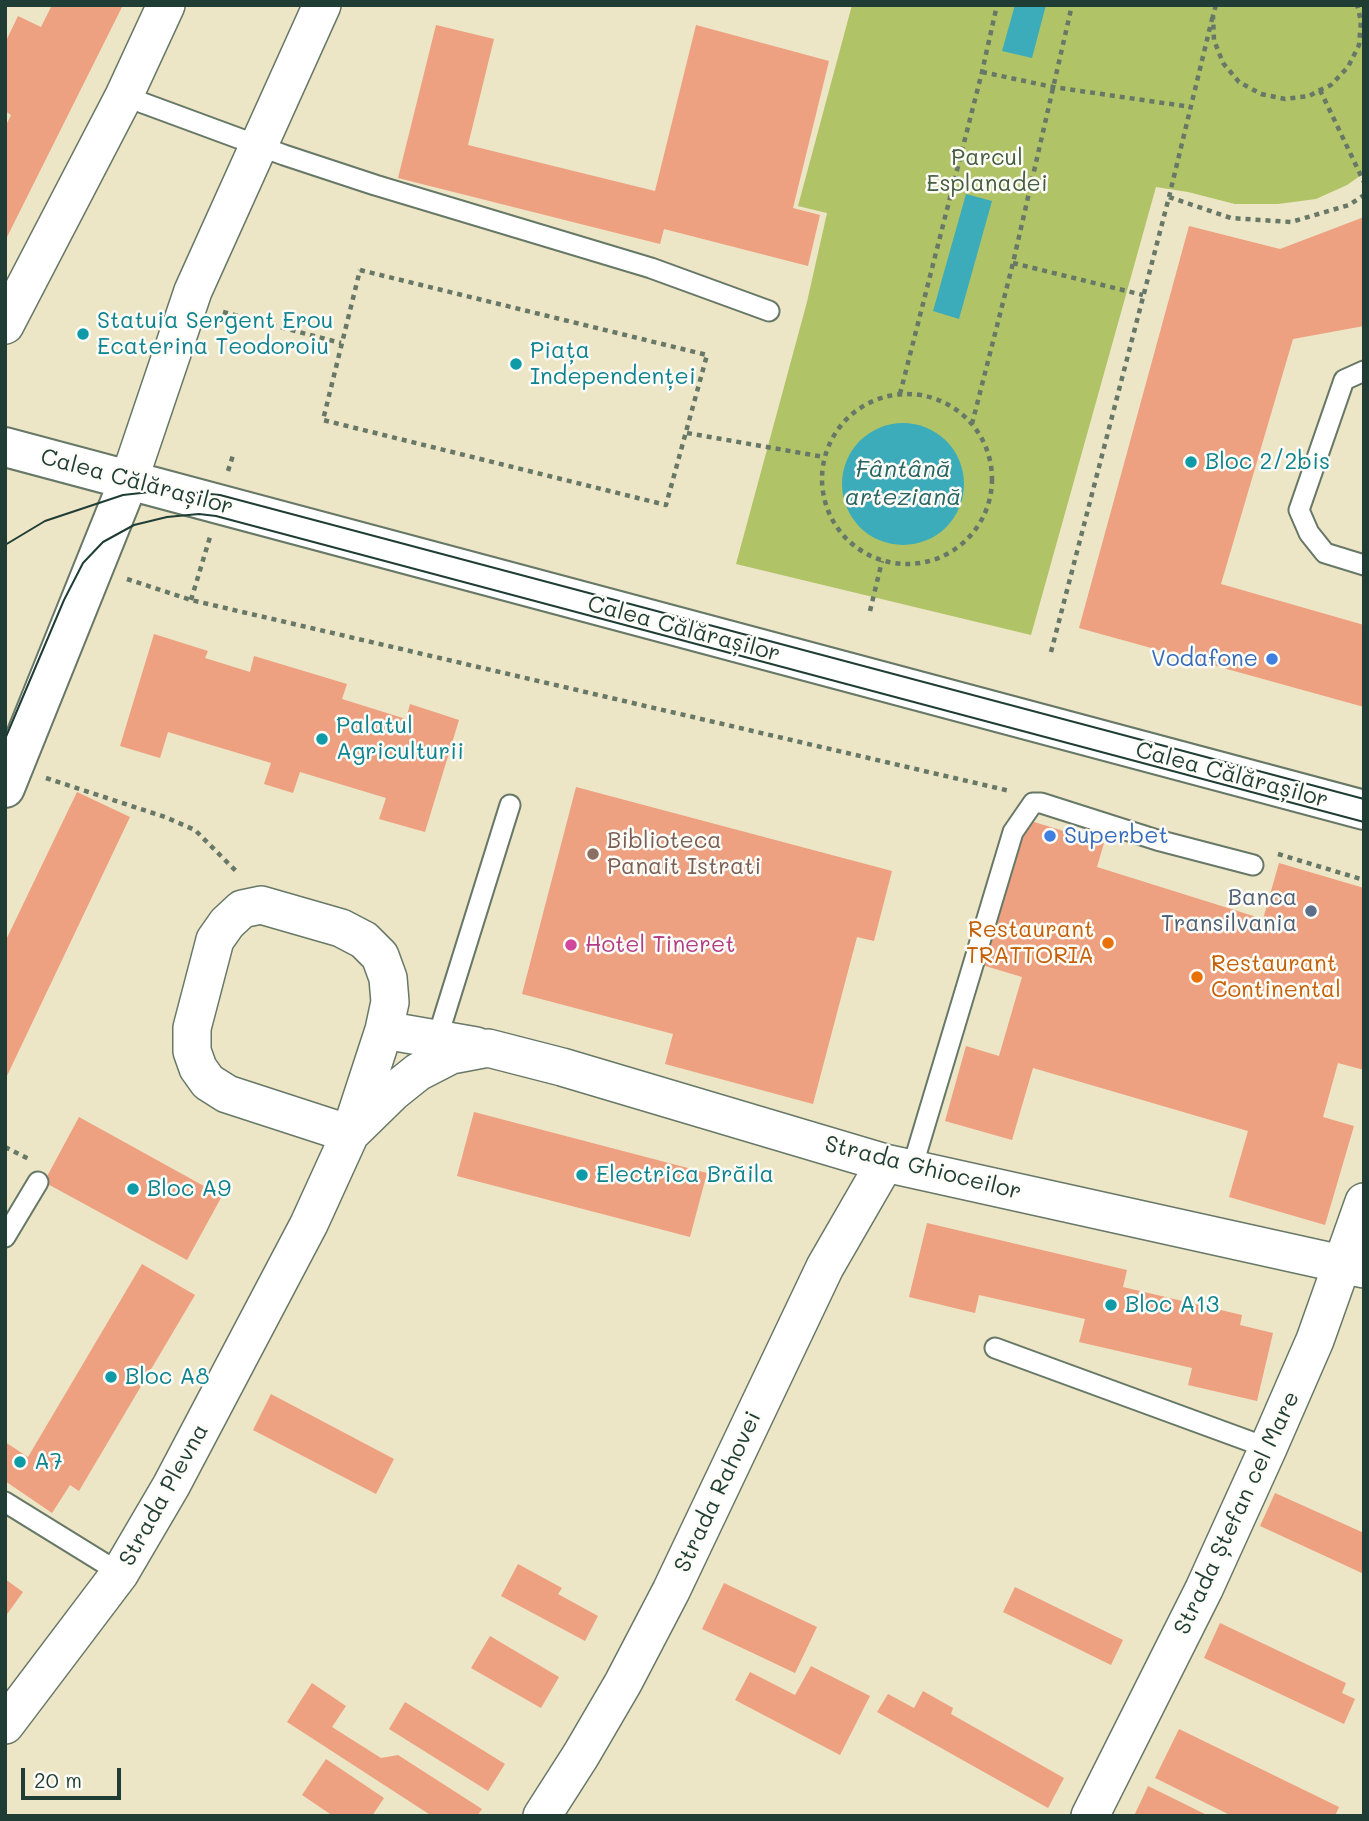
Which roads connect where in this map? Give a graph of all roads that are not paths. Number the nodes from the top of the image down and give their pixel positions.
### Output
1 (166, 5) edge
2 (322, 5) edge
3 (124, 96) junction
4 (258, 145) junction
5 (769, 311) dead end
6 (5, 325) edge
7 (1364, 370) edge
8 (5, 447) edge
9 (129, 480) junction
10 (1364, 565) edge
11 (9, 778) edge
12 (510, 805) dead end
13 (1364, 810) edge
14 (1259, 858) road end
15 (384, 1030) junction
16 (437, 1039) junction
17 (488, 1048) junction
18 (350, 1135) junction
19 (898, 1165) junction
20 (38, 1182) dead end
21 (1364, 1202) edge
22 (5, 1237) edge
23 (1353, 1266) edge
24 (995, 1348) dead end
25 (1268, 1448) junction
26 (5, 1502) edge
27 (120, 1573) junction
28 (5, 1725) edge
29 (542, 1816) edge
30 (1090, 1816) edge

1 - 3 street
2 - 4 street
3 - 4 lane
3 - 6 street
4 - 5 lane
4 - 9 street
7 - 10 lane
8 - 9 main road, Calea Călărașilor
9 - 11 main road
9 - 13 main road, Calea Călărașilor
12 - 16 lane
14 - 19 lane
15 - 16 street, Strada Ghioceilor
15 - 18 street, Strada Plevna
15 - 18 street, Strada Plevna
16 - 17 street, Strada Ghioceilor
17 - 18 street, Strada Ghioceilor
17 - 19 street, Strada Ghioceilor
18 - 27 street, Strada Plevna
19 - 23 street, Strada Ghioceilor
19 - 29 street, Strada Rahovei
20 - 22 lane
21 - 23 street, Strada Ștefan cel Mare
23 - 25 street, Strada Ștefan cel Mare
24 - 25 lane
25 - 30 street, Strada Ștefan cel Mare
26 - 27 lane
27 - 28 street, Strada Plevna

